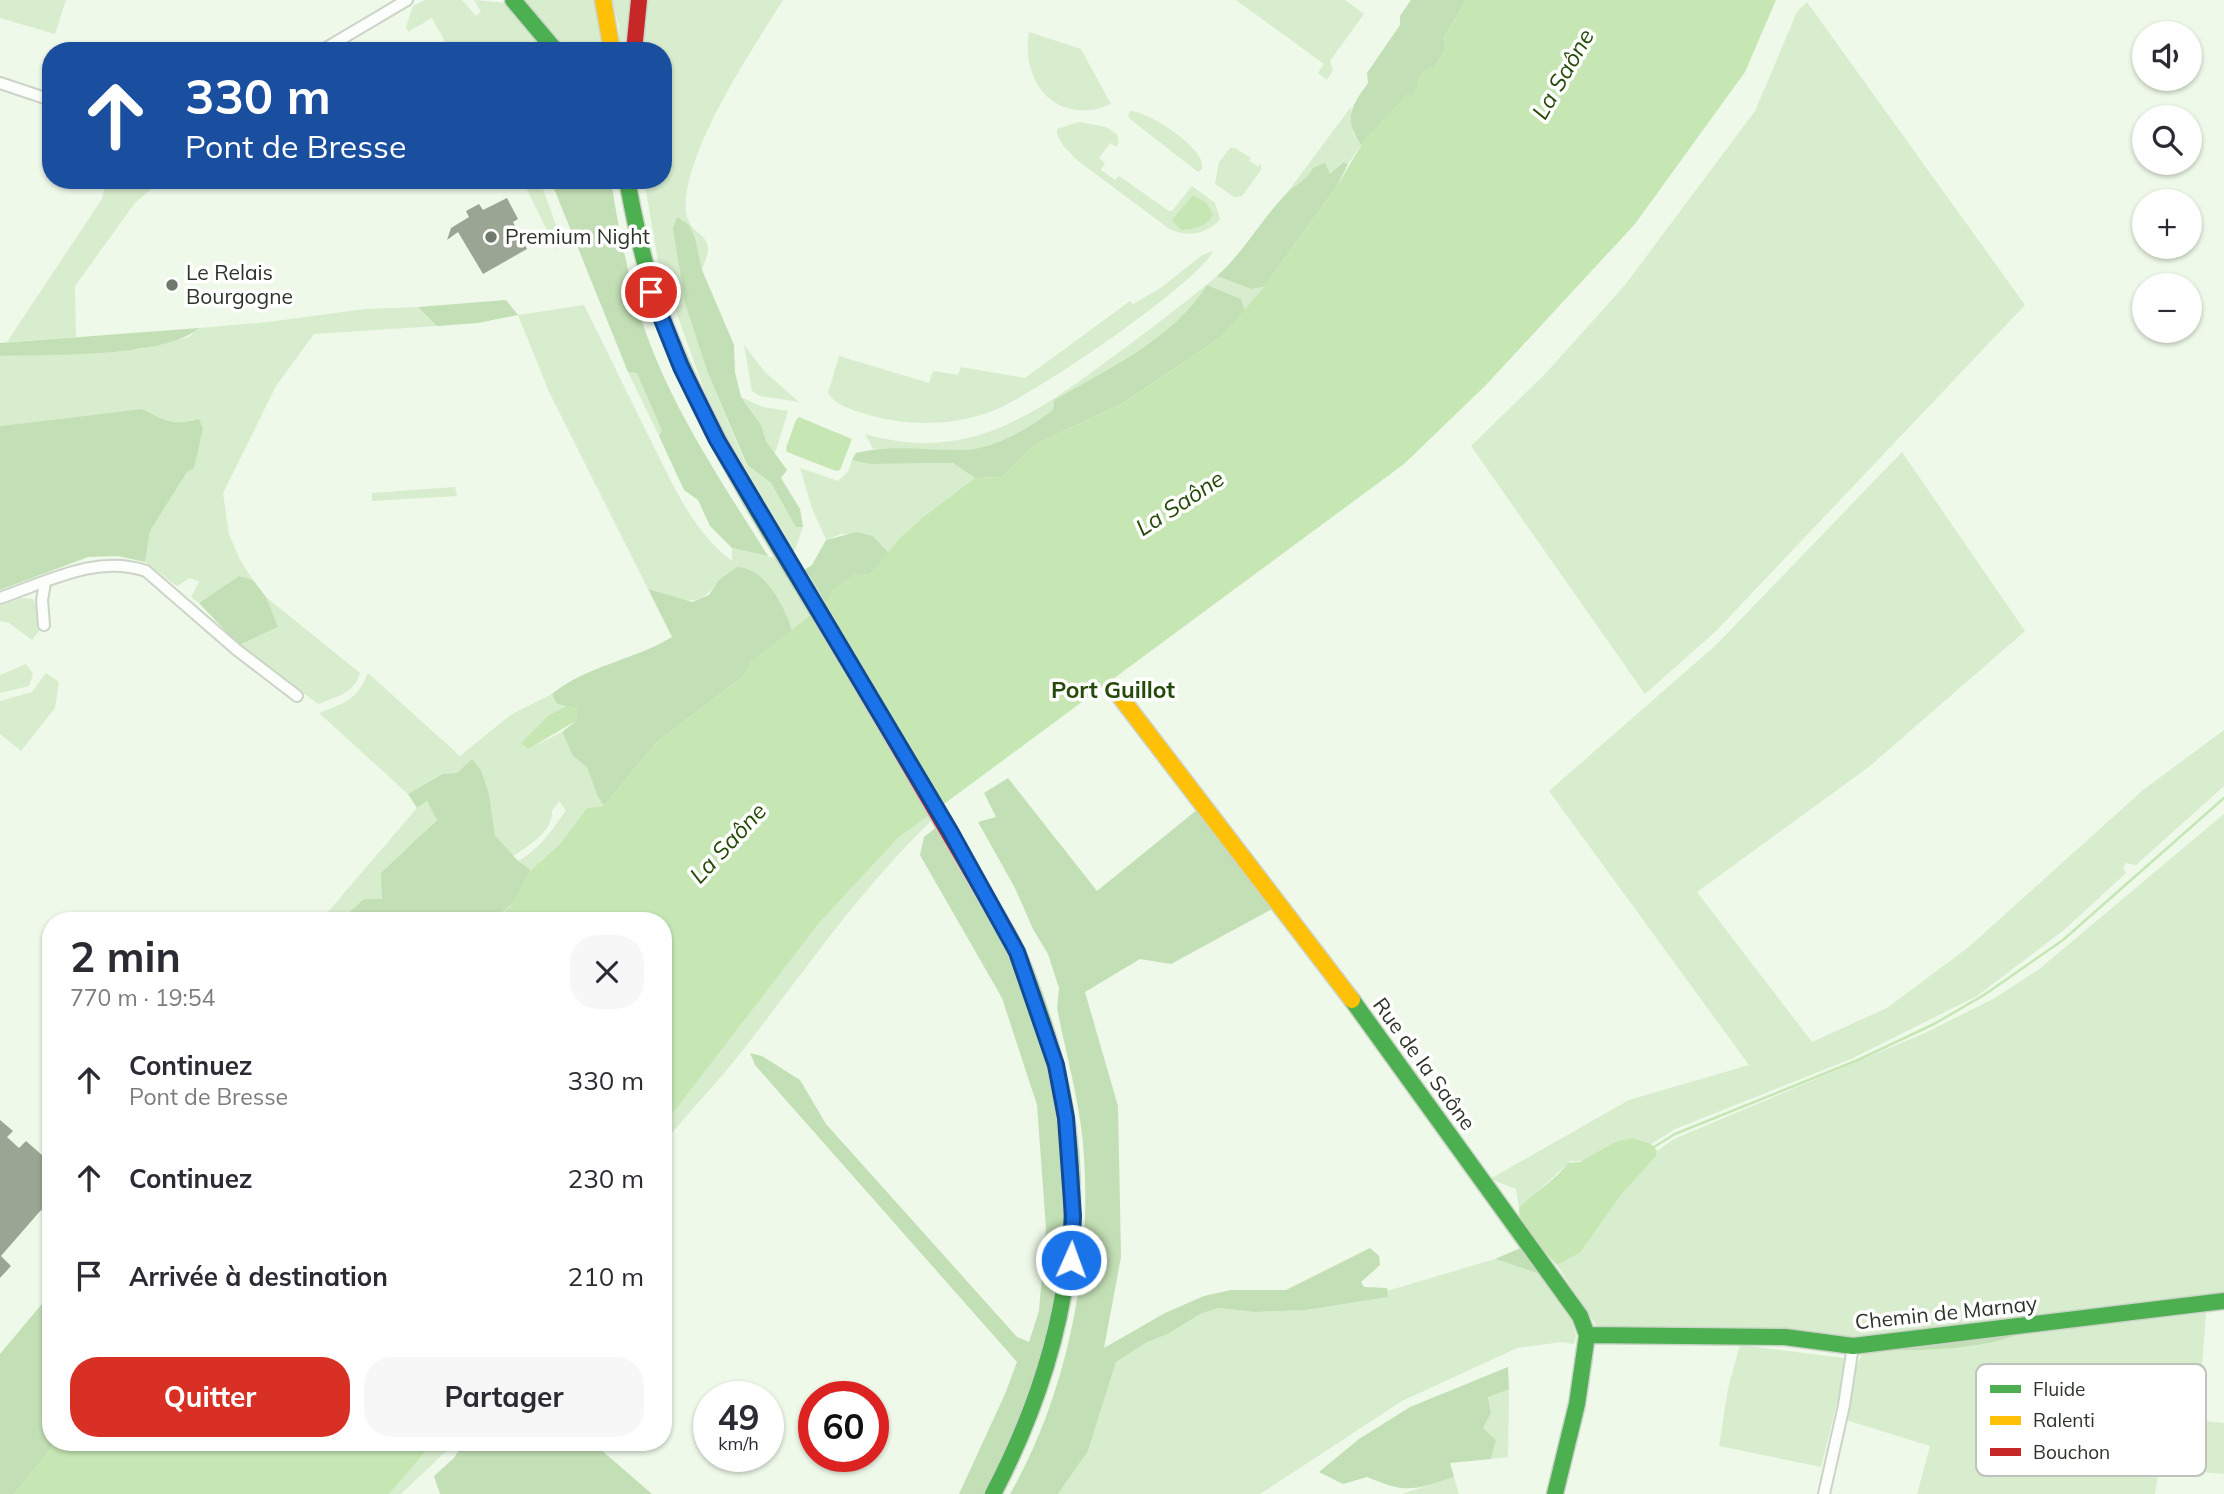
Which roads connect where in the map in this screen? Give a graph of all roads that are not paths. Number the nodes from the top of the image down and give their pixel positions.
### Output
1 (407, 0) edge
2 (513, 0) edge
3 (603, 0) edge
4 (639, 0) edge
5 (336, 42) edge
6 (548, 42) edge
7 (610, 42) edge
8 (635, 42) edge
9 (0, 83) edge
10 (42, 97) edge
11 (618, 189) edge
12 (629, 189) edge
13 (638, 189) edge
14 (651, 292) junction
15 (669, 339) junction
16 (45, 583) junction
17 (0, 598) edge
18 (44, 625) dead end
19 (1118, 694) dead end
20 (297, 696) dead end
21 (2224, 1301) edge
22 (1587, 1335) junction
23 (1853, 1346) junction
24 (993, 1494) edge
25 (1555, 1494) edge
26 (1824, 1494) edge

1 - 5 street
2 - 6 main road
3 - 7 main road
4 - 8 main road
9 - 10 street
11 - 14 main road
12 - 14 main road
13 - 15 main road
14 - 15 main road
15 - 24 main road
16 - 17 street
16 - 18 street
16 - 20 street
19 - 22 main road, Rue de la Saône
21 - 23 main road, Chemin de Marnay
22 - 23 main road, Chemin de Marnay
22 - 25 main road
23 - 26 street

